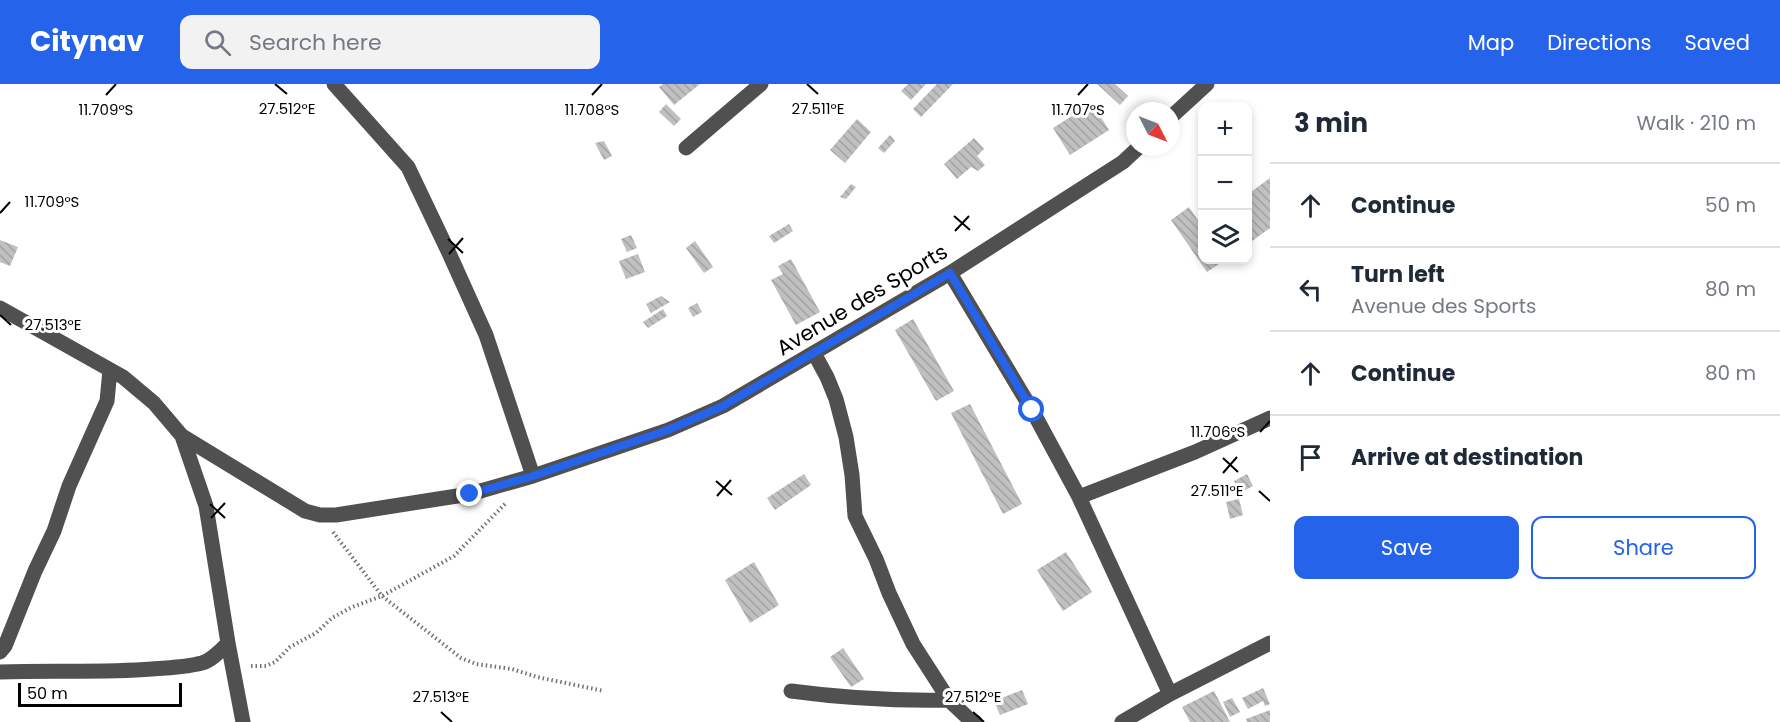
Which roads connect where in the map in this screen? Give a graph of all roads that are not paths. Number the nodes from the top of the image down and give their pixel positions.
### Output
1 (334, 84) edge
2 (761, 84) edge
3 (1207, 84) edge
4 (1180, 109) edge
5 (686, 148) dead end
6 (1129, 156) edge
7 (950, 273) junction
8 (0, 308) edge
9 (814, 353) junction
10 (110, 370) junction
11 (1270, 418) edge
12 (182, 436) junction
13 (533, 476) junction
14 (1079, 497) junction
15 (228, 643) junction
16 (1270, 643) edge
17 (0, 652) edge
18 (0, 672) edge
19 (791, 691) dead end
20 (1170, 694) junction
21 (949, 700) junction
22 (243, 722) edge
23 (975, 722) edge
24 (1122, 722) edge

1 - 13 street
2 - 5 street
3 - 4 street
6 - 7 street, Avenue des Sports
7 - 9 street, Avenue des Sports
7 - 14 street
8 - 10 street
9 - 13 street, Avenue des Sports
9 - 21 street
10 - 12 street
10 - 17 street
11 - 14 street
12 - 13 street, Avenue des Sports
12 - 15 street
14 - 20 street
15 - 18 street
15 - 22 street
16 - 20 street
19 - 21 street
20 - 24 street
21 - 23 street

